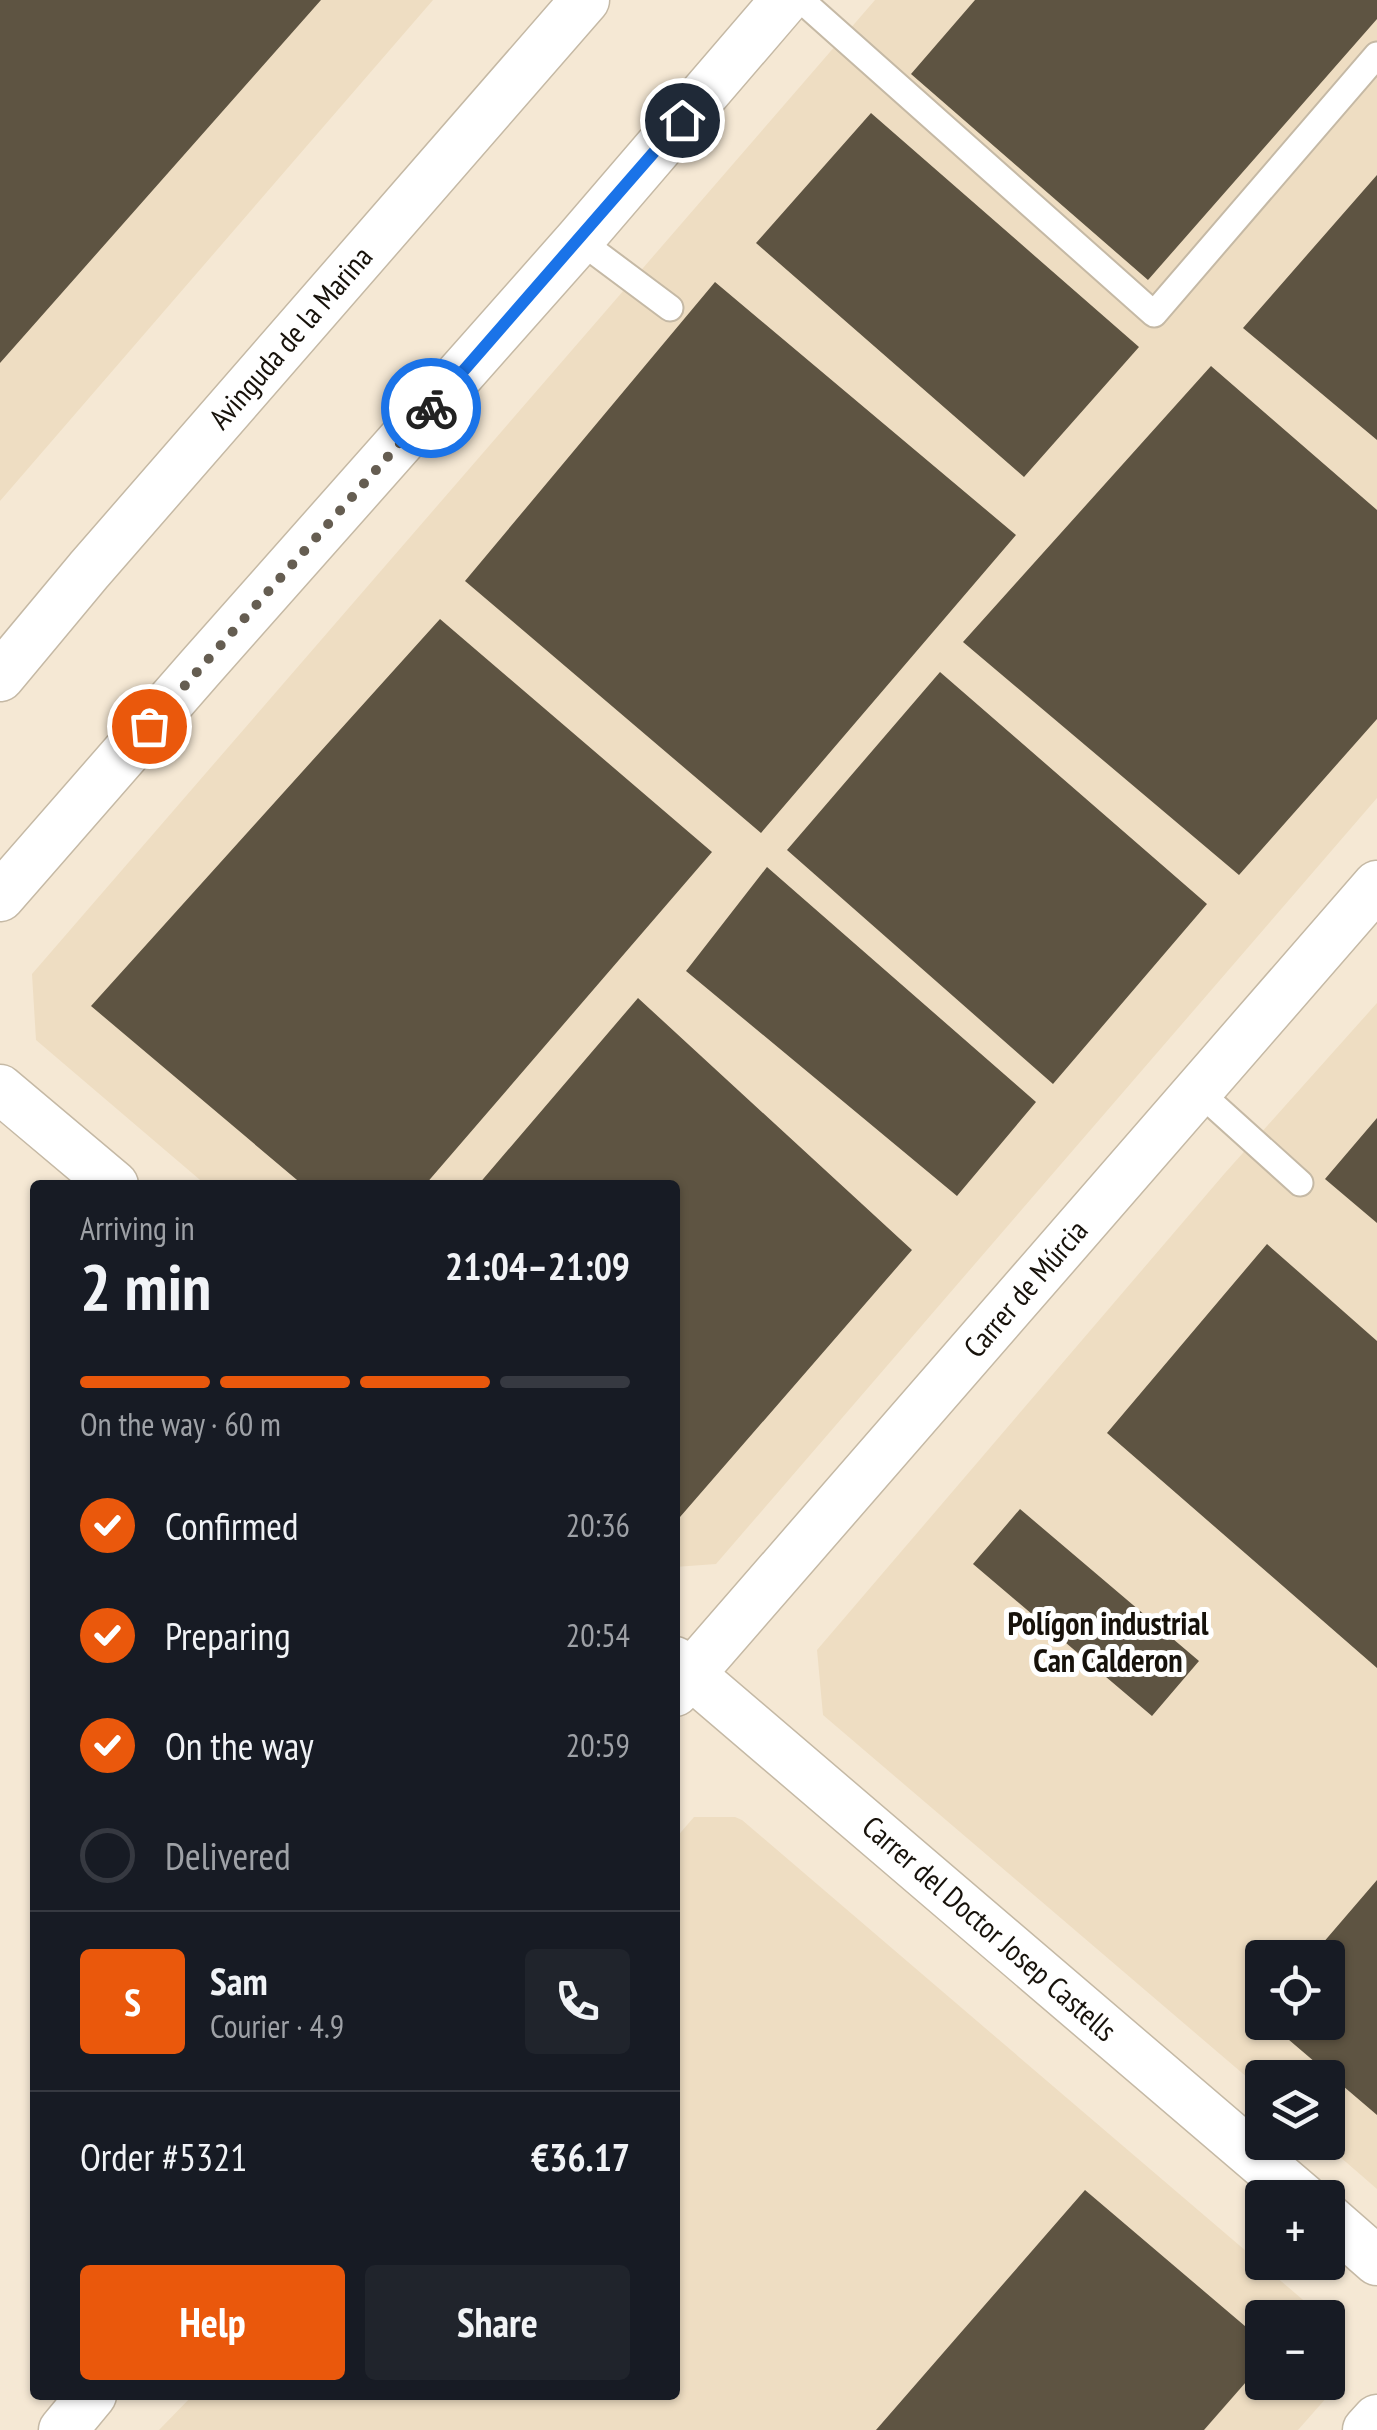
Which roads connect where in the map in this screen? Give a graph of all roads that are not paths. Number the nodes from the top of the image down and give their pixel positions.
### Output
1 (785, 0) edge
2 (802, 0) edge
3 (567, 10) edge
4 (1377, 55) edge
5 (580, 240) junction
6 (670, 308) dead end
7 (10, 656) edge
8 (1377, 886) edge
9 (0, 897) edge
10 (0, 1090) edge
11 (1198, 1092) junction
12 (108, 1180) edge
13 (1300, 1182) dead end
14 (680, 1675) edge
15 (1282, 2180) edge
16 (1345, 2233) edge
17 (1377, 2260) edge
18 (88, 2400) edge
19 (1377, 2419) edge
20 (63, 2430) edge
21 (1368, 2430) edge

1 - 5 street
2 - 4 lane
3 - 7 street, Avinguda de la Marina
5 - 6 lane
5 - 9 street
8 - 11 street, Carrer de Múrcia
10 - 12 street
11 - 13 lane
11 - 14 street, Carrer de Múrcia
14 - 15 street, Carrer del Doctor Josep Castells
16 - 17 street
18 - 20 street
19 - 21 street

